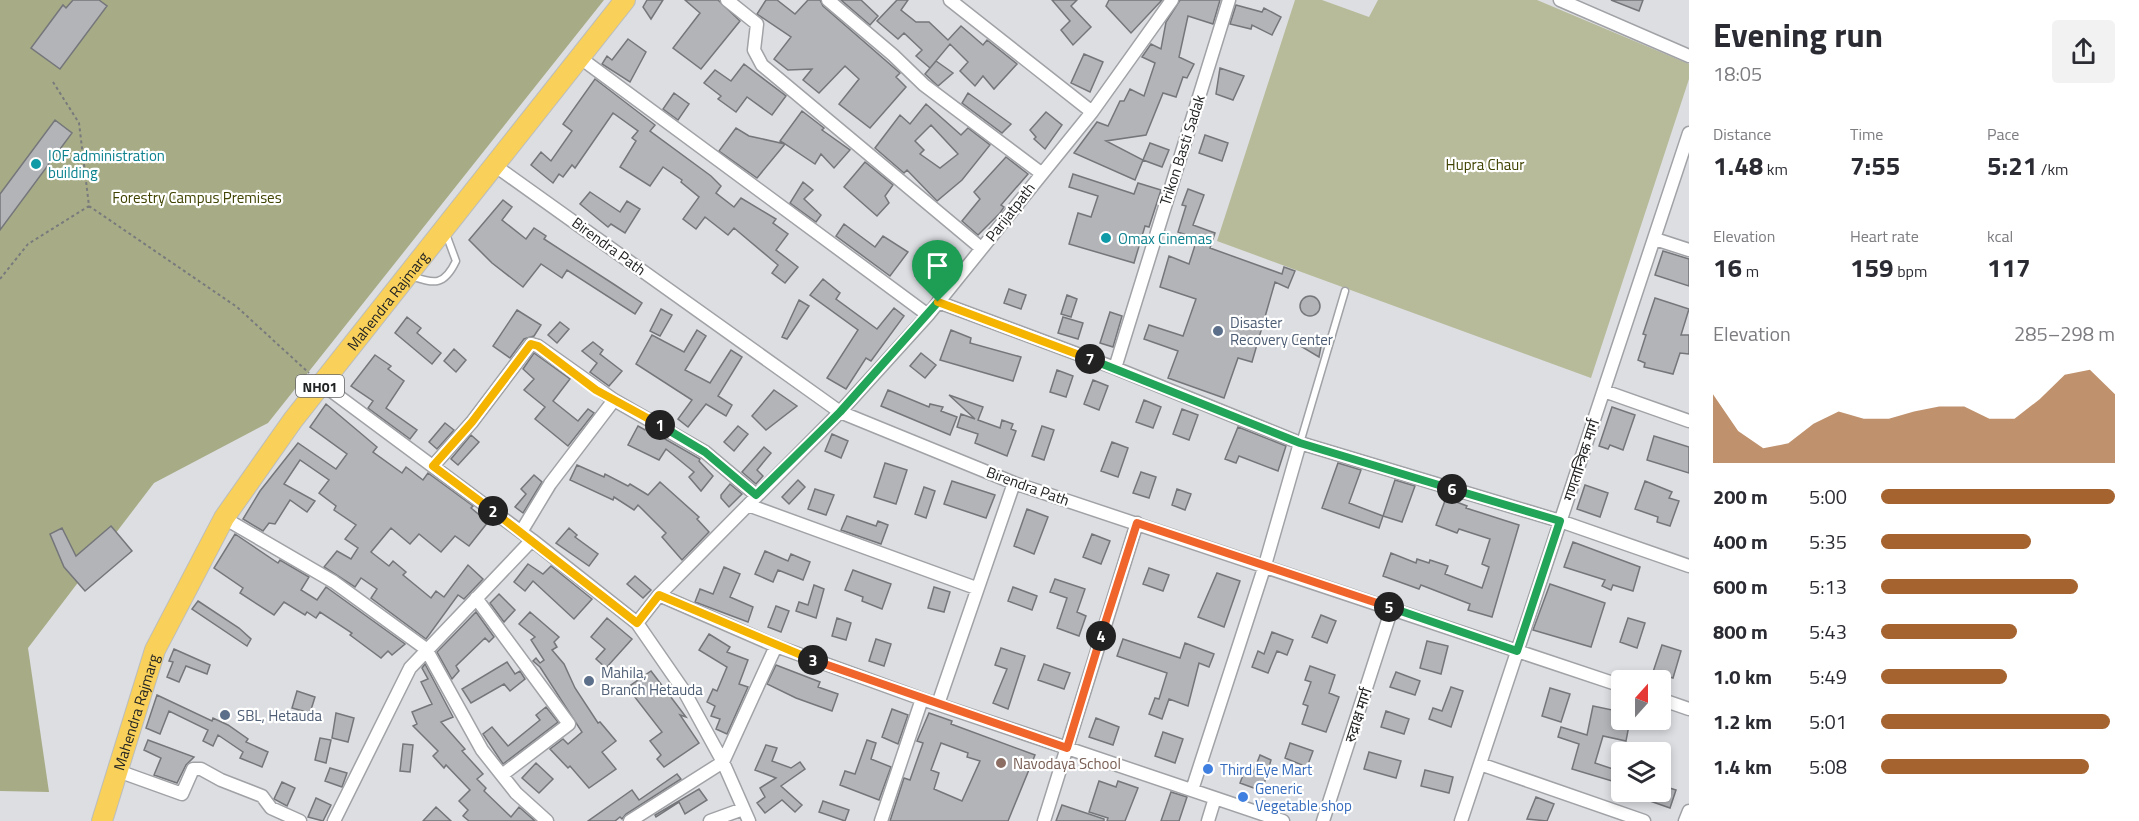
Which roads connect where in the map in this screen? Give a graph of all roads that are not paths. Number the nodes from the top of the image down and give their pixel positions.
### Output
1 (625, 0) edge
2 (726, 0) edge
3 (828, 0) edge
4 (950, 0) edge
5 (1172, 0) edge
6 (1229, 0) edge
7 (1560, 0) edge
8 (1689, 56) edge
9 (579, 57) junction
10 (1092, 112) junction
11 (1689, 133) edge
12 (494, 165) junction
13 (1041, 173) junction
14 (444, 229) junction
15 (1654, 239) junction
16 (981, 248) junction
17 (1689, 250) edge
18 (408, 275) junction
19 (1345, 291) dead end
20 (938, 302) junction
21 (928, 315) junction
22 (1115, 368) junction
23 (322, 384) junction
24 (1604, 392) junction
25 (614, 400) junction
26 (840, 412) junction
27 (1689, 421) edge
28 (1300, 443) junction
29 (433, 466) junction
30 (1014, 483) junction
31 (752, 500) junction
32 (224, 518) junction
33 (1560, 521) junction
34 (1137, 523) junction
35 (521, 532) junction
36 (532, 540) junction
37 (1265, 565) junction
38 (1689, 566) edge
39 (976, 588) junction
40 (659, 595) junction
41 (476, 598) junction
42 (1392, 608) junction
43 (637, 623) junction
44 (776, 646) junction
45 (426, 649) junction
46 (1517, 651) junction
47 (1611, 682) edge
48 (921, 699) junction
49 (1671, 703) edge
50 (938, 704) junction
51 (1689, 709) edge
52 (1067, 748) junction
53 (723, 762) junction
54 (1480, 764) junction
55 (118, 771) junction
56 (502, 775) junction
57 (1192, 790) junction
58 (1215, 798) junction
59 (743, 809) junction
60 (1689, 811) edge
61 (102, 821) edge
62 (300, 821) edge
63 (334, 821) edge
64 (547, 821) edge
65 (630, 821) edge
66 (710, 821) edge
67 (748, 821) edge
68 (881, 821) edge
69 (1044, 821) edge
70 (1208, 821) edge
71 (1283, 821) edge
72 (1323, 821) edge
73 (1461, 821) edge
74 (1644, 821) edge
75 (1685, 821) edge

1 - 9 highway, Mahendra Rajmarg / NH01
2 - 16 street
3 - 13 street
4 - 10 street
5 - 10 street, Parijatpath
6 - 22 street, Trikon Basti Sadak
7 - 8 street
9 - 12 highway, Mahendra Rajmarg / NH01
9 - 21 street
10 - 13 street, Parijatpath
11 - 15 street, गणतान्त्रिक मार्ग
12 - 14 highway, Mahendra Rajmarg / NH01
12 - 26 street, Birendra Path
13 - 16 street, Parijatpath
14 - 18 highway, Mahendra Rajmarg / NH01
14 - 18 lane
15 - 17 street
15 - 24 street, गणतान्त्रिक मार्ग
16 - 20 street, Parijatpath
18 - 23 highway, Mahendra Rajmarg / NH01
19 - 28 lane
20 - 21 street, Parijatpath
20 - 22 street
21 - 26 street, Parijatpath
22 - 28 street
23 - 29 street
23 - 32 highway, Mahendra Rajmarg / NH01
24 - 27 street
24 - 33 street, गणतान्त्रिक मार्ग
25 - 29 street
25 - 31 street
25 - 35 street
26 - 30 street, Birendra Path
26 - 31 street, Parijatpath
28 - 33 street
28 - 37 street
29 - 35 street
30 - 34 street, Birendra Path
30 - 39 street
31 - 39 street
31 - 40 street, Parijatpath
32 - 45 street
32 - 55 highway, Mahendra Rajmarg / NH01
33 - 38 street
33 - 46 street, गणतान्त्रिक मार्ग
34 - 37 street, Birendra Path
34 - 52 street
35 - 36 street
36 - 41 street
36 - 43 street
37 - 42 street, Birendra Path
37 - 57 street
39 - 50 street
40 - 43 street, Parijatpath
40 - 44 street
41 - 45 street
41 - 56 street
42 - 46 street, Birendra Path
42 - 72 street, रुद्राक्ष मार्ग
43 - 53 street
44 - 48 street
44 - 53 street
45 - 56 street
45 - 63 street
46 - 47 street, Birendra Path
46 - 54 street, गणतान्त्रिक मार्ग
48 - 50 street
48 - 68 street
49 - 51 street
50 - 52 street
52 - 57 street
52 - 69 street
53 - 59 street
53 - 65 street
54 - 73 street, गणतान्त्रिक मार्ग
54 - 74 street
55 - 61 highway, Mahendra Rajmarg / NH01
55 - 62 street
56 - 64 street
57 - 58 street
58 - 70 street
58 - 71 street
59 - 66 street
59 - 67 street
60 - 75 street

